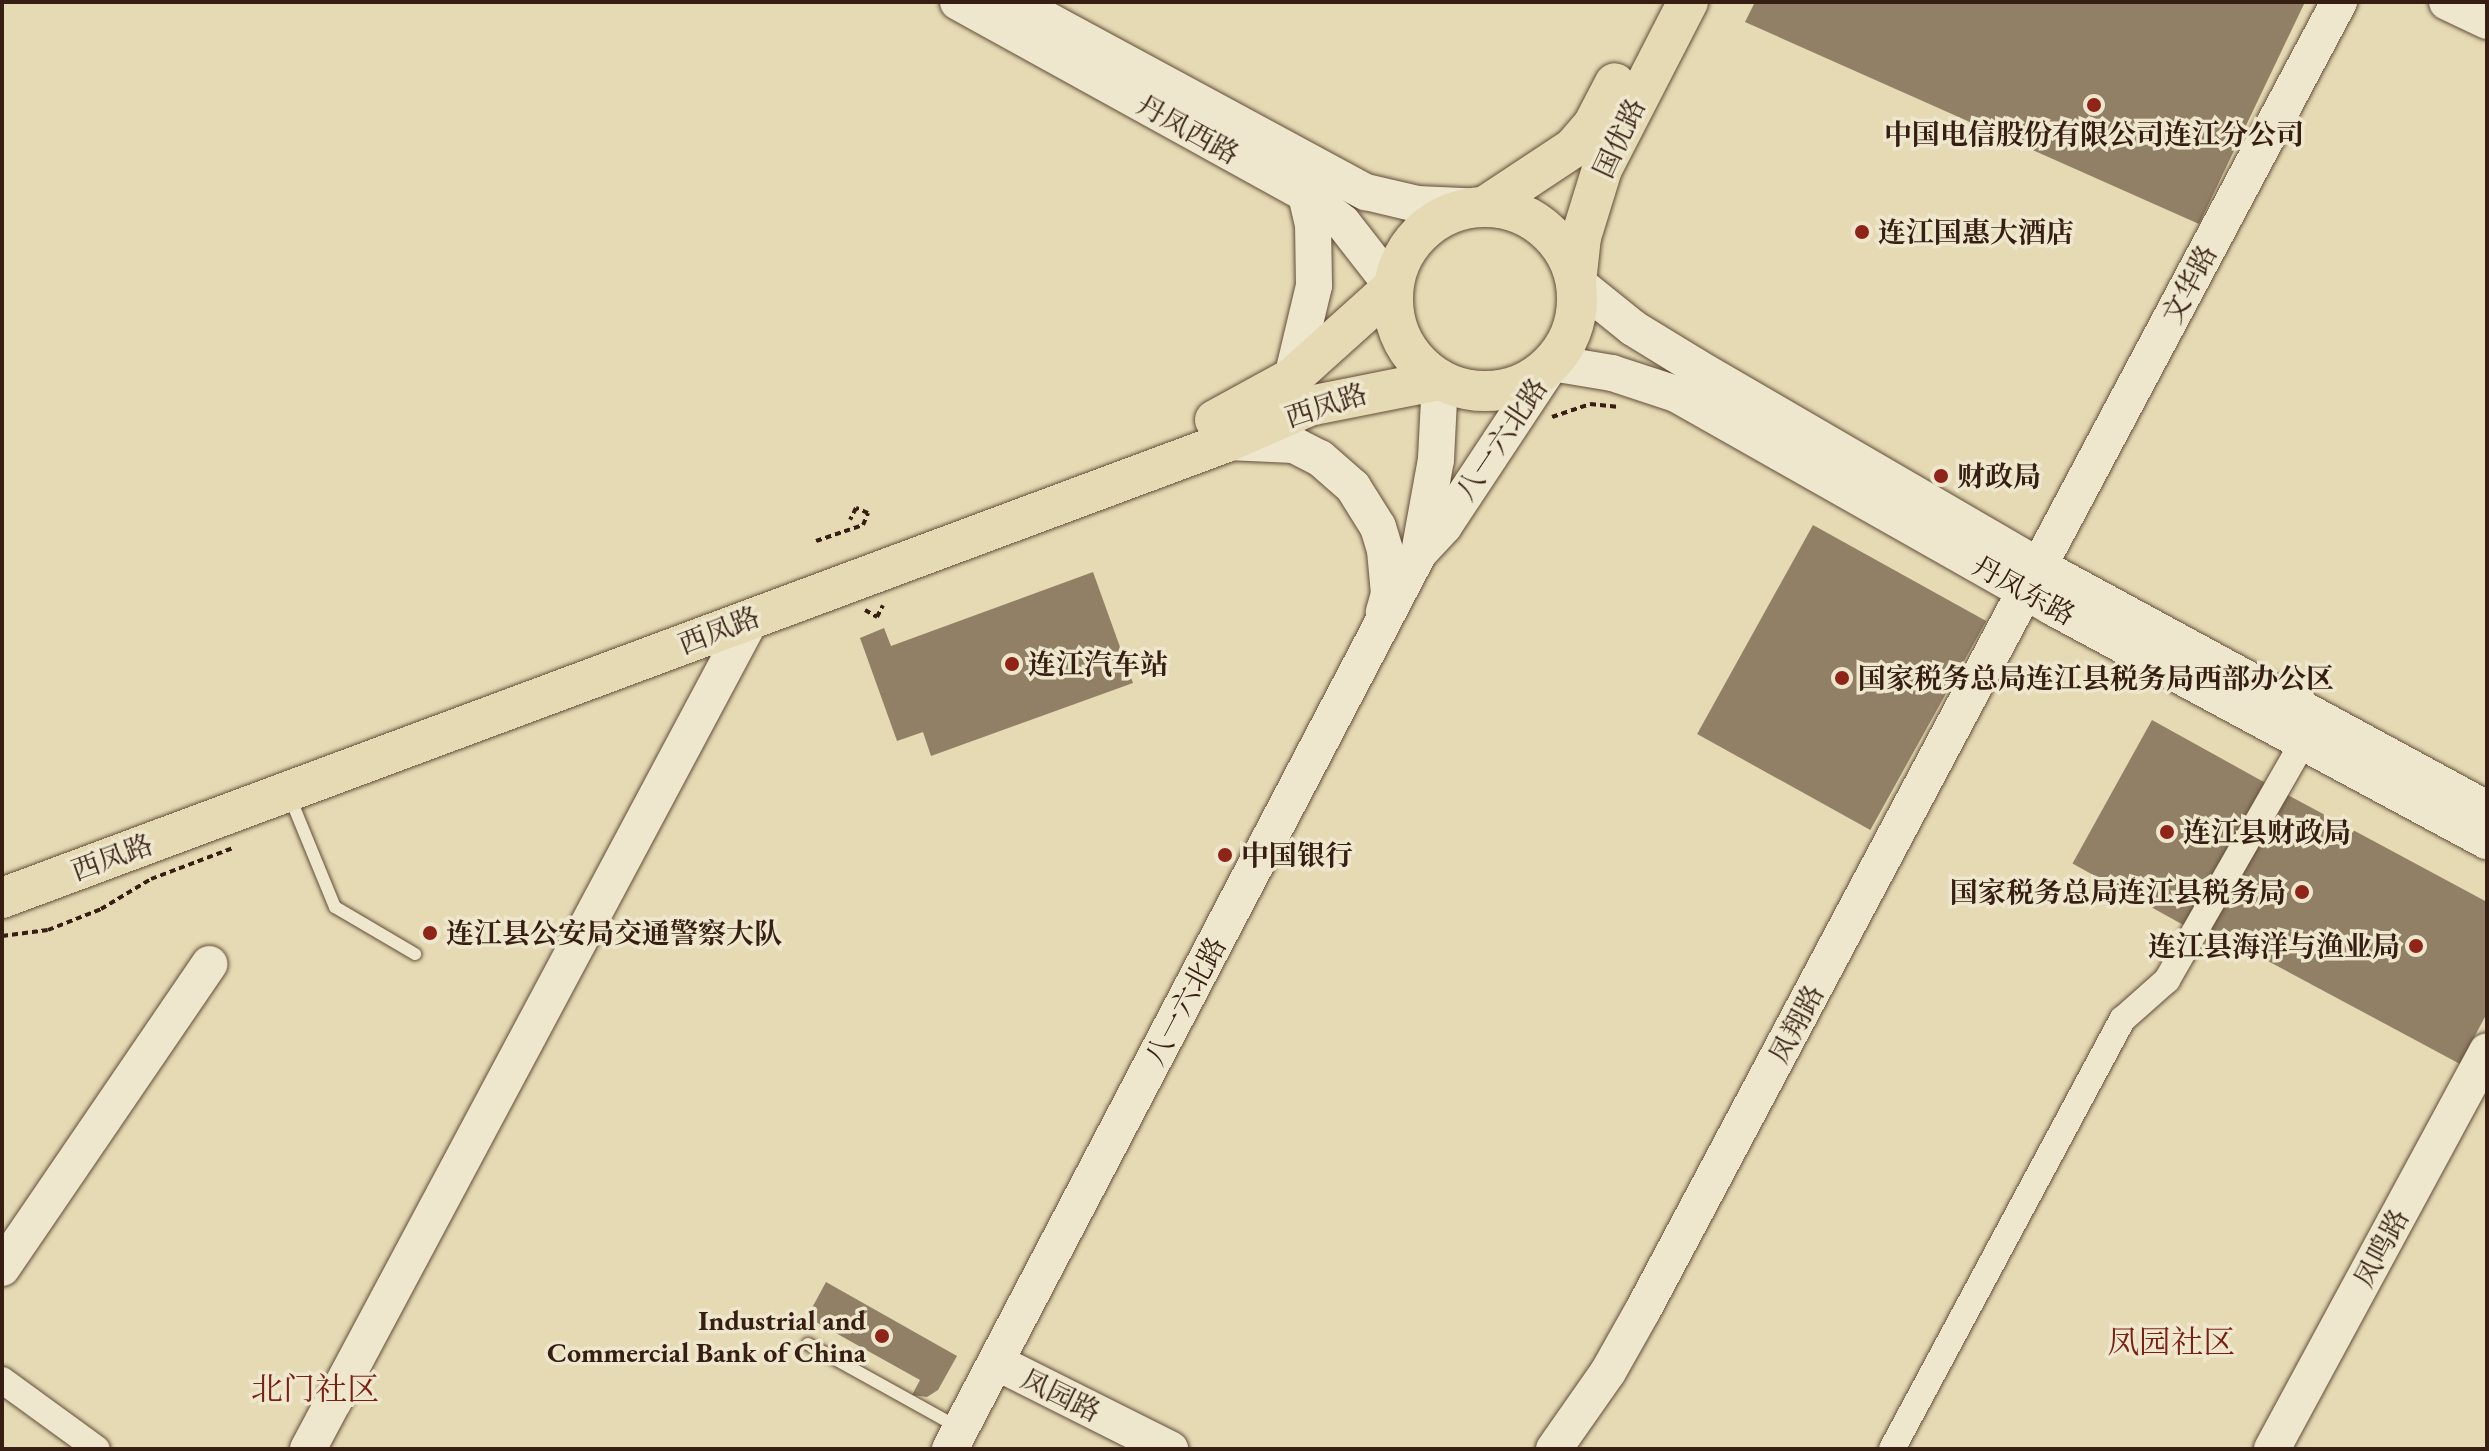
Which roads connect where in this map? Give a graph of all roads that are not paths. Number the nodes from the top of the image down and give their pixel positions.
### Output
1 (958, 2) edge
2 (1014, 2) edge
3 (1659, 2) edge
4 (1688, 2) edge
5 (2339, 2) edge
6 (2447, 2) edge
7 (2487, 21) edge
8 (1306, 194) junction
9 (1484, 207) junction
10 (1576, 282) junction
11 (1393, 287) junction
12 (1552, 363) junction
13 (1292, 378) junction
14 (1440, 380) junction
15 (1227, 442) junction
16 (1419, 553) junction
17 (2032, 579) junction
18 (752, 617) junction
19 (1380, 629) junction
20 (2310, 729) junction
21 (288, 792) junction
22 (2487, 809) edge
23 (2487, 841) edge
24 (2, 870) edge
25 (2, 898) edge
26 (415, 954) dead end
27 (209, 964) dead end
28 (2487, 1051) edge
29 (2, 1268) edge
30 (808, 1344) dead end
31 (996, 1362) junction
32 (2, 1380) edge
33 (956, 1439) edge
34 (2277, 1447) edge
35 (97, 1449) edge
36 (308, 1449) edge
37 (1170, 1449) edge
38 (1554, 1449) edge
39 (1892, 1449) edge

1 - 8 main road, 丹凤西路
2 - 9 main road, 丹凤西路
3 - 9 main road, 国优路
4 - 10 main road, 国优路
5 - 17 main road, 文华路
6 - 7 main road
8 - 11 main road, 丹凤西路
8 - 13 main road
9 - 10 main road
9 - 11 main road
10 - 12 main road
10 - 17 main road, 丹凤东路
11 - 13 main road, 西凤路
11 - 14 main road
12 - 14 main road
12 - 16 main road, 八一六北路
12 - 17 main road, 丹凤东路
13 - 24 main road, 西凤路
14 - 15 main road, 西凤路
14 - 16 main road, 八一六北路
15 - 18 main road, 西凤路
15 - 19 main road
16 - 19 main road, 八一六北路
17 - 20 main road, 丹凤东路
17 - 38 main road, 凤翔路
18 - 21 main road, 西凤路
18 - 36 main road
19 - 31 main road, 八一六北路
20 - 22 main road, 丹凤东路
20 - 23 main road, 丹凤东路
20 - 39 street
21 - 25 main road, 西凤路
21 - 26 lane
27 - 29 main road
28 - 34 main road, 凤鸣路
30 - 33 lane
31 - 33 main road, 八一六北路
31 - 37 main road, 凤园路
32 - 35 street

